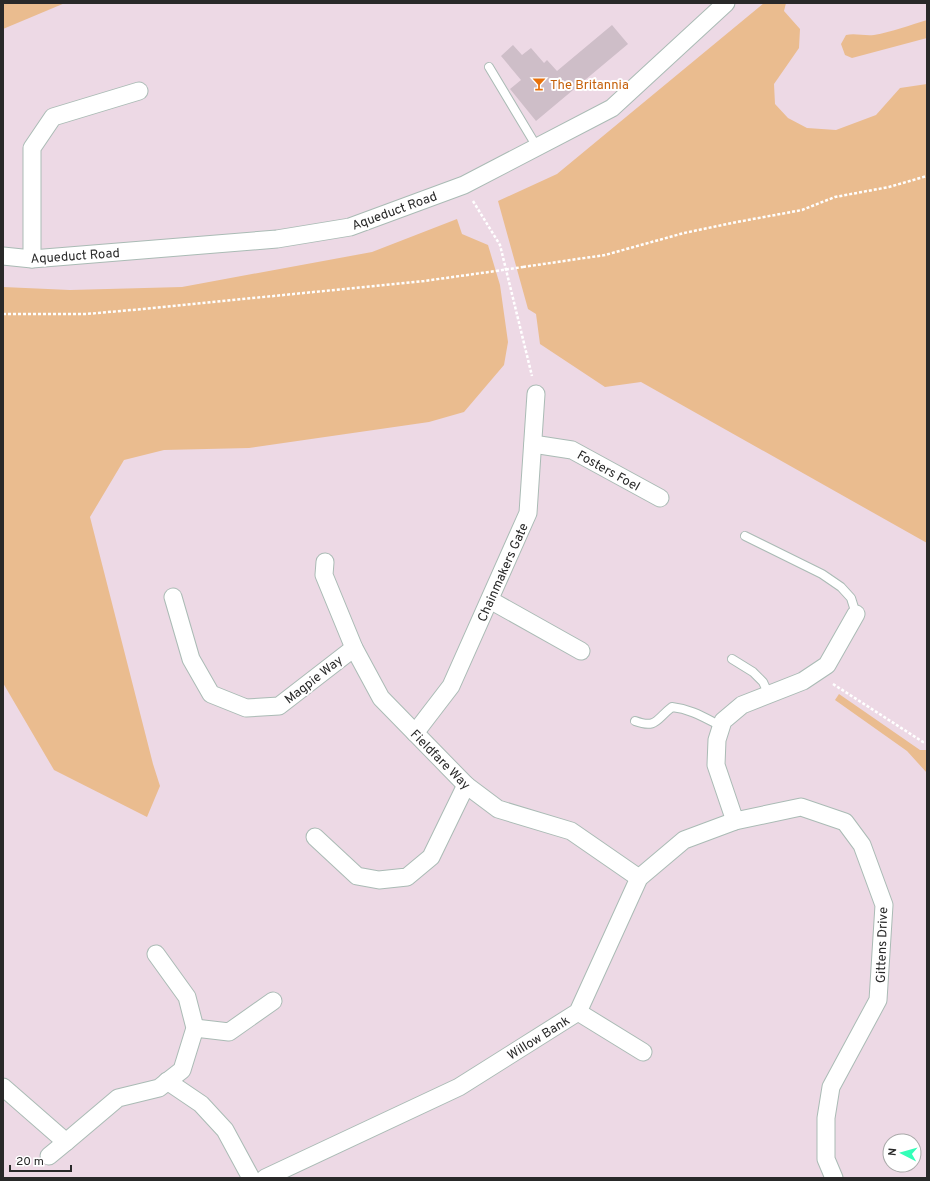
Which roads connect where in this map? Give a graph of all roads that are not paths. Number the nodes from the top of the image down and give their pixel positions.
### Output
1 (726, 3) edge
2 (488, 67) dead end
3 (139, 91) dead end
4 (537, 147) junction
5 (3, 256) edge
6 (32, 259) junction
7 (536, 394) road end
8 (533, 444) junction
9 (660, 498) dead end
10 (745, 536) dead end
11 (325, 562) dead end
12 (173, 597) dead end
13 (490, 600) junction
14 (856, 614) joint
15 (354, 648) junction
16 (581, 651) dead end
17 (732, 659) dead end
18 (768, 695) junction
19 (635, 721) dead end
20 (721, 726) junction
21 (415, 733) junction
22 (466, 785) junction
23 (735, 821) junction
24 (315, 837) dead end
25 (639, 878) junction
26 (156, 954) dead end
27 (273, 1001) dead end
28 (578, 1012) junction
29 (194, 1028) junction
30 (643, 1052) dead end
31 (167, 1081) junction
32 (3, 1087) edge
33 (66, 1142) junction
34 (49, 1156) dead end
35 (251, 1178) edge
36 (265, 1178) edge
37 (834, 1178) edge

1 - 4 street, Aqueduct Road
2 - 4 lane
3 - 6 street
4 - 6 street, Aqueduct Road
5 - 6 street, Aqueduct Road
7 - 8 street, Chainmakers Gate
8 - 9 street, Fosters Foel
8 - 13 street, Chainmakers Gate
10 - 14 lane
11 - 15 street, Fieldfare Way
12 - 15 street, Magpie Way
13 - 16 street
13 - 21 street, Chainmakers Gate
14 - 18 street
15 - 21 street, Fieldfare Way
17 - 18 lane
18 - 20 street
19 - 20 lane
20 - 23 street
21 - 22 street, Fieldfare Way
22 - 24 street
22 - 25 street, Fieldfare Way
23 - 25 street, Willow Bank
23 - 37 street, Gittens Drive
25 - 28 street, Willow Bank
26 - 29 street
27 - 29 street
28 - 30 street
28 - 36 street, Willow Bank
29 - 31 street
31 - 33 street
31 - 35 street
32 - 33 street
33 - 34 street

